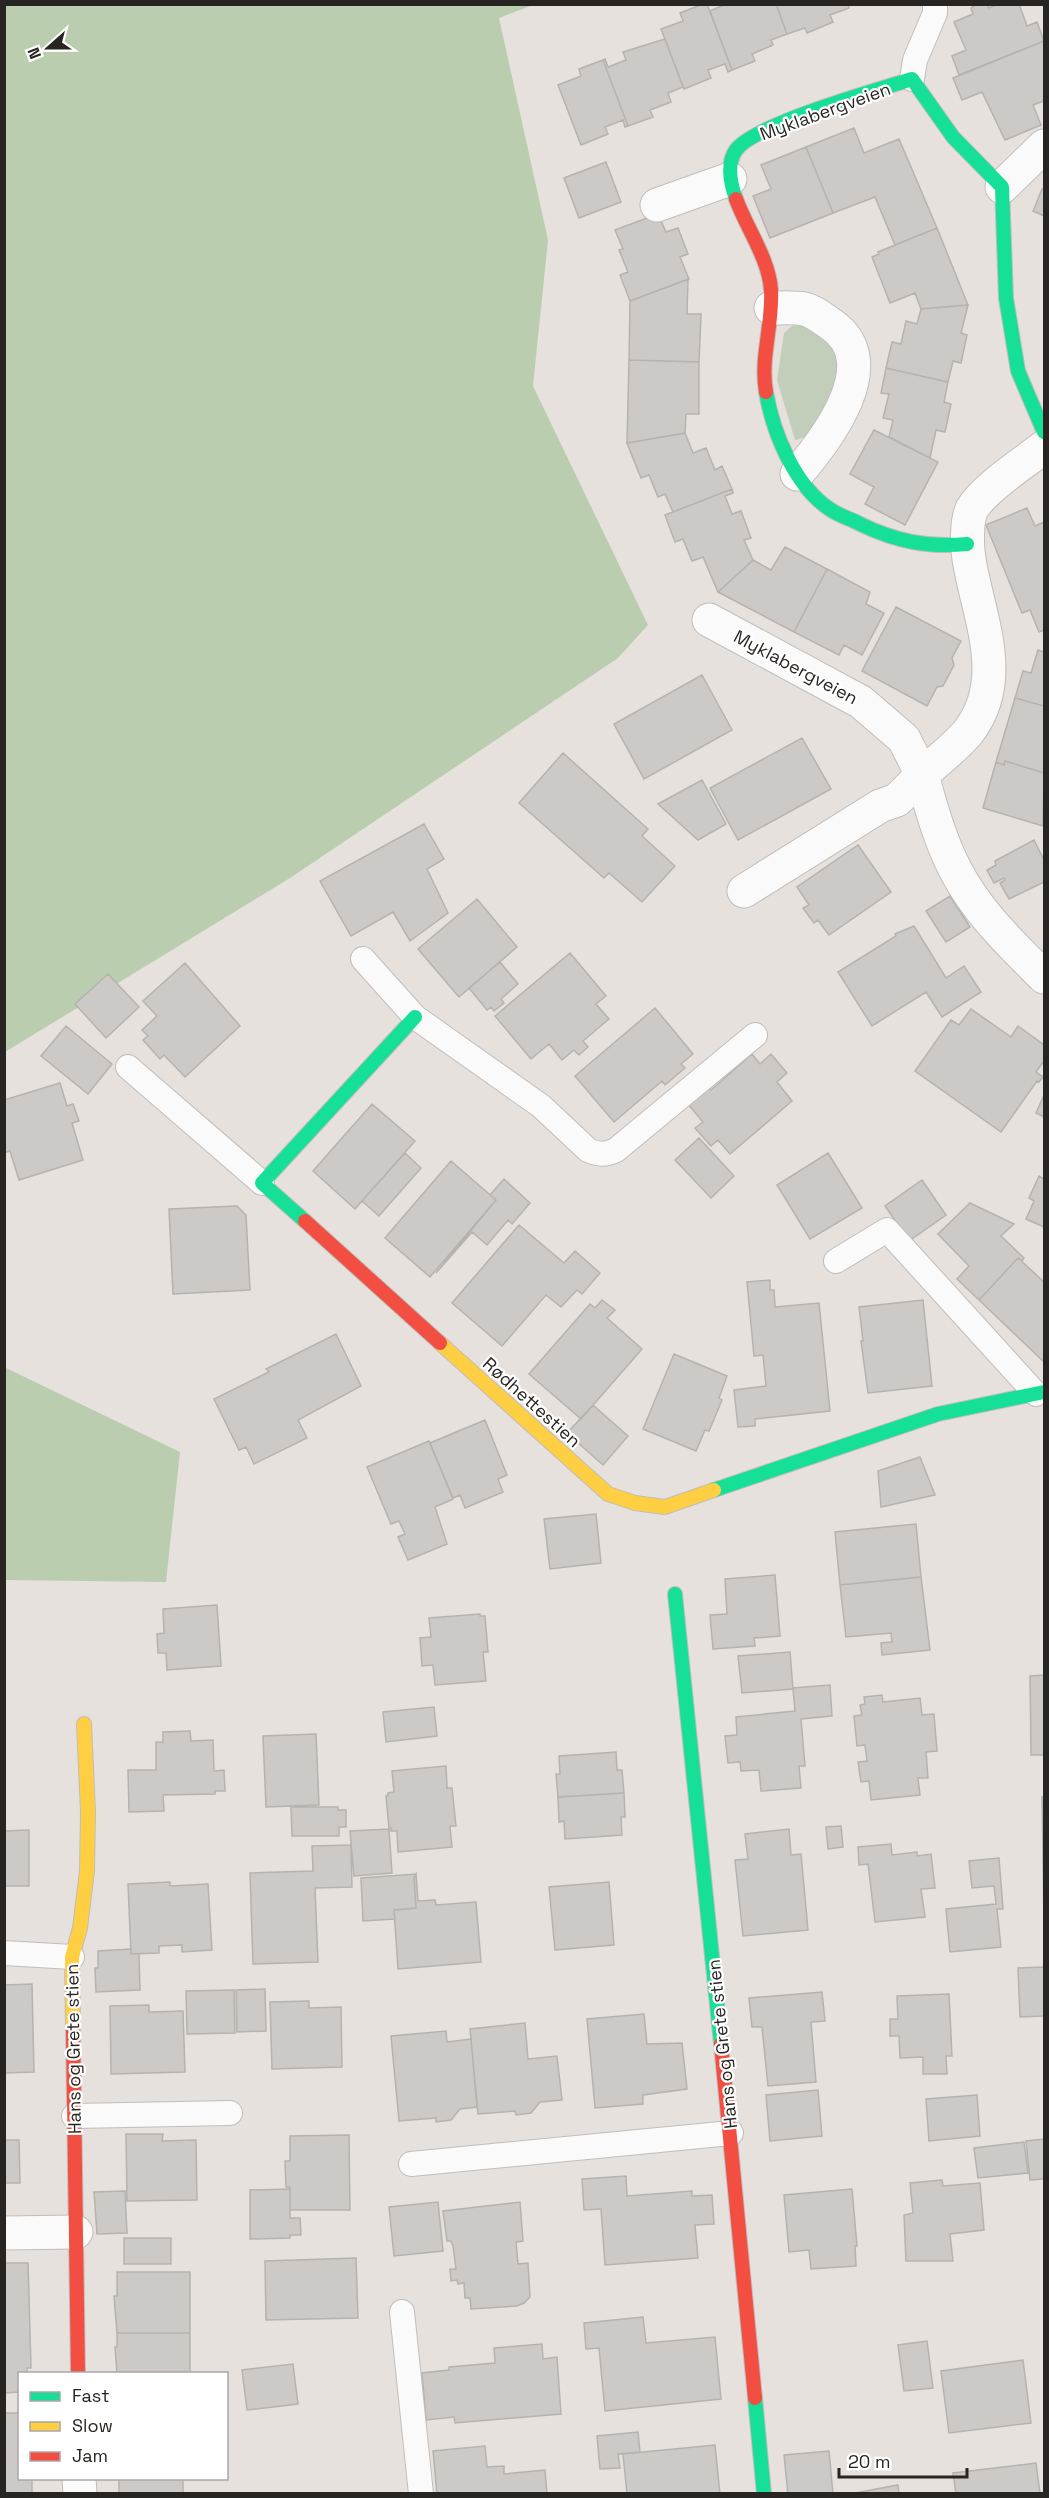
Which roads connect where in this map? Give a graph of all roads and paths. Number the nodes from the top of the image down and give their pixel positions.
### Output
1 (935, 4) edge
2 (912, 80) junction
3 (1044, 146) edge
4 (730, 179) junction
5 (1002, 187) junction
6 (657, 205) dead end
7 (771, 308) junction
8 (1044, 432) edge
9 (1044, 447) edge
10 (797, 474) junction
11 (967, 544) junction
12 (708, 620) dead end
13 (922, 775) junction
14 (744, 891) dead end
15 (363, 959) dead end
16 (1044, 977) edge
17 (415, 1017) junction
18 (755, 1035) dead end
19 (128, 1067) dead end
20 (262, 1184) junction
21 (836, 1261) dead end
22 (1040, 1393) edge
23 (675, 1594) dead end
24 (84, 1724) dead end
25 (4, 1953) edge
26 (72, 1957) junction
27 (230, 2114) dead end
28 (74, 2116) junction
29 (731, 2133) junction
30 (411, 2164) dead end
31 (76, 2232) junction
32 (4, 2233) edge
33 (402, 2312) dead end
34 (78, 2372) edge
35 (422, 2493) edge
36 (764, 2493) edge

1 - 2 lane, Myklabergveien
2 - 4 street, Myklabergveien
2 - 5 street, Myklabergveien
3 - 5 street
4 - 6 street
4 - 7 street
5 - 8 street
7 - 10 street
7 - 10 street
9 - 11 street
10 - 11 street
11 - 13 street
12 - 13 street, Myklabergveien
13 - 14 street
13 - 16 street, Myklabergveien
15 - 17 lane
17 - 18 lane
17 - 20 street
19 - 20 lane
20 - 22 street, Rødhettestien
21 - 22 lane
23 - 29 street, Hans og Grete stien
24 - 26 street, Hans og Grete stien
25 - 26 lane
26 - 28 street, Hans og Grete stien
27 - 28 lane
28 - 31 street, Hans og Grete stien
29 - 30 lane
29 - 36 street, Hans og Grete stien
31 - 32 street
31 - 34 street, Hans og Grete stien
33 - 35 lane

